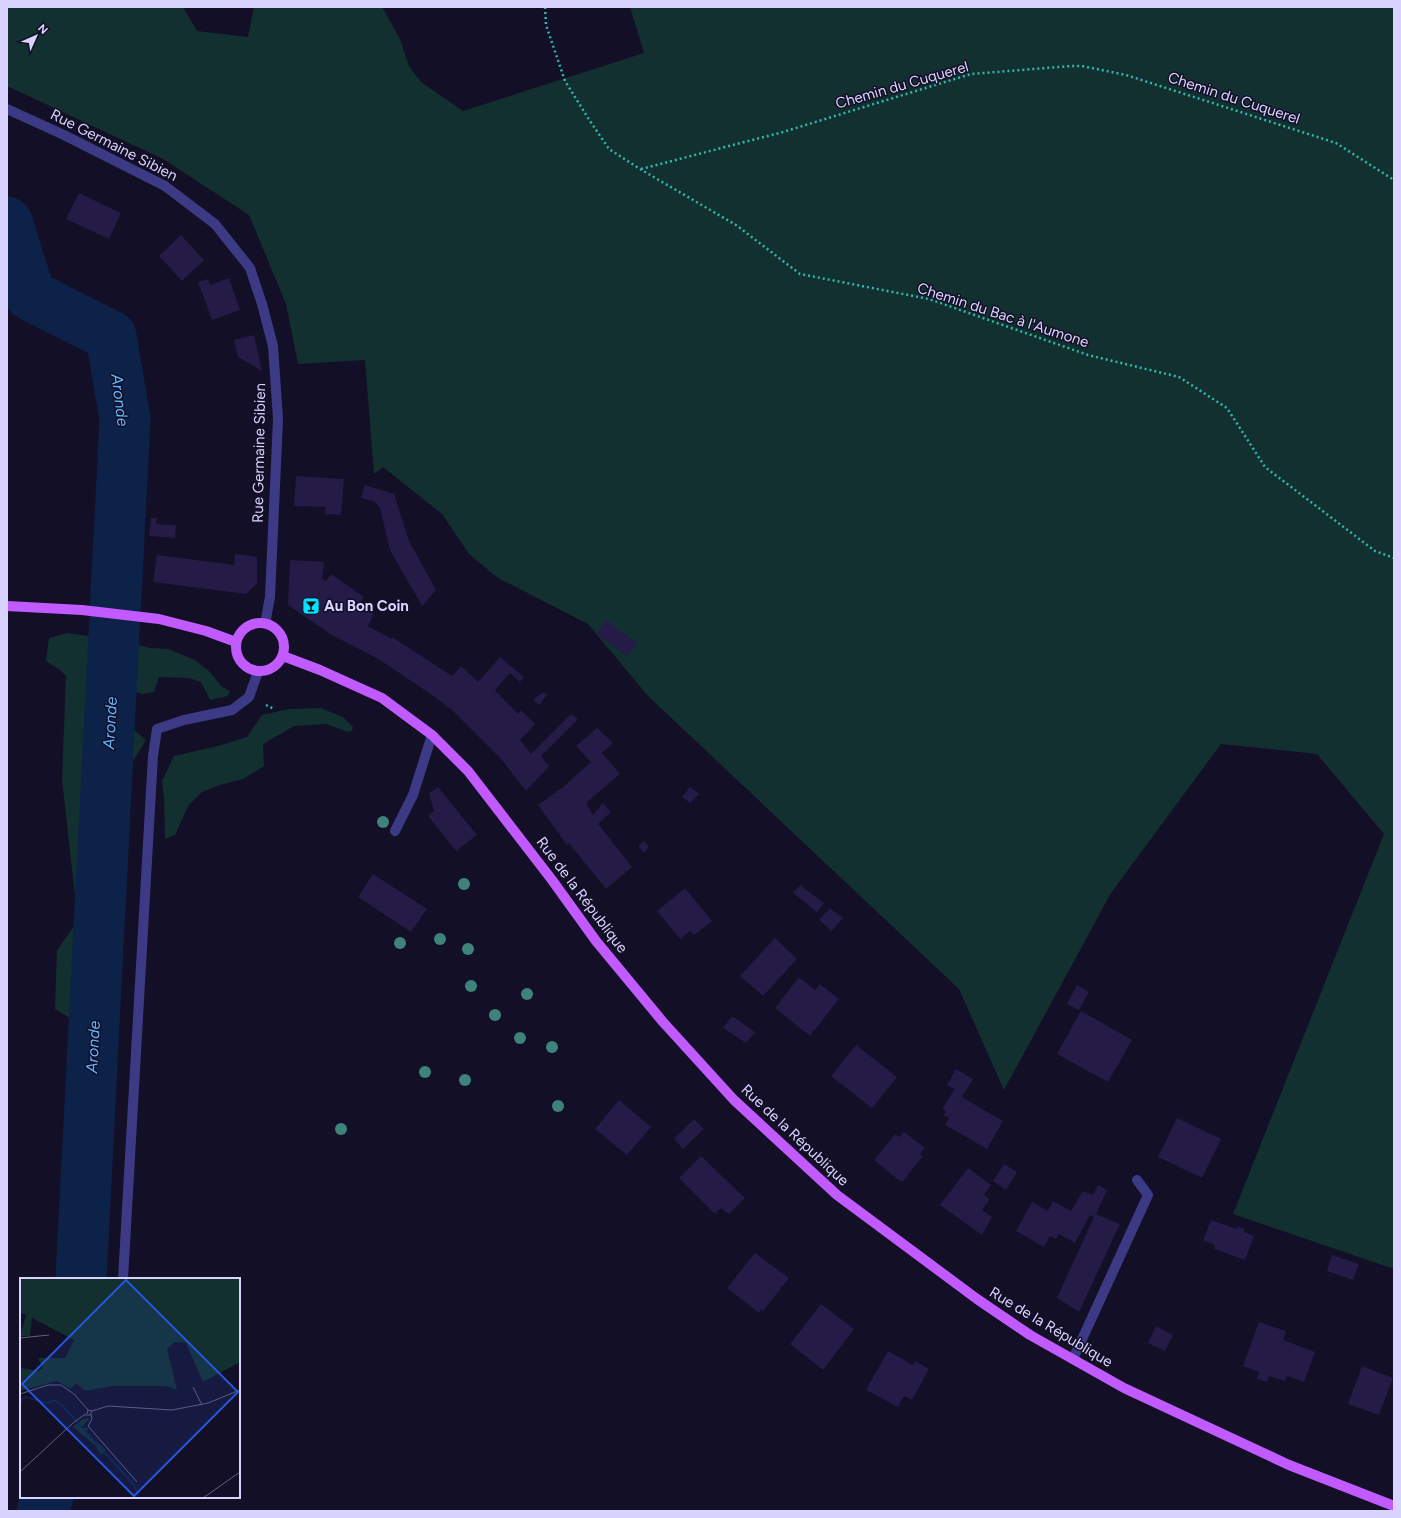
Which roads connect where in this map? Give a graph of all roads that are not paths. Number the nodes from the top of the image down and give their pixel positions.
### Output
1 (7, 109) edge
2 (7, 606) edge
3 (265, 624) junction
4 (236, 642) junction
5 (283, 656) junction
6 (258, 672) junction
7 (432, 735) junction
8 (395, 831) dead end
9 (1137, 1180) dead end
10 (123, 1278) edge
11 (1073, 1359) junction
12 (1394, 1506) edge

1 - 3 street, Rue Germaine Sibien
2 - 4 main road
3 - 4 main road
3 - 5 main road
4 - 6 main road
5 - 6 main road
5 - 7 main road, Rue de la République
6 - 10 street
7 - 8 street
7 - 11 main road, Rue de la République
9 - 11 street
11 - 12 main road, Rue de la République

